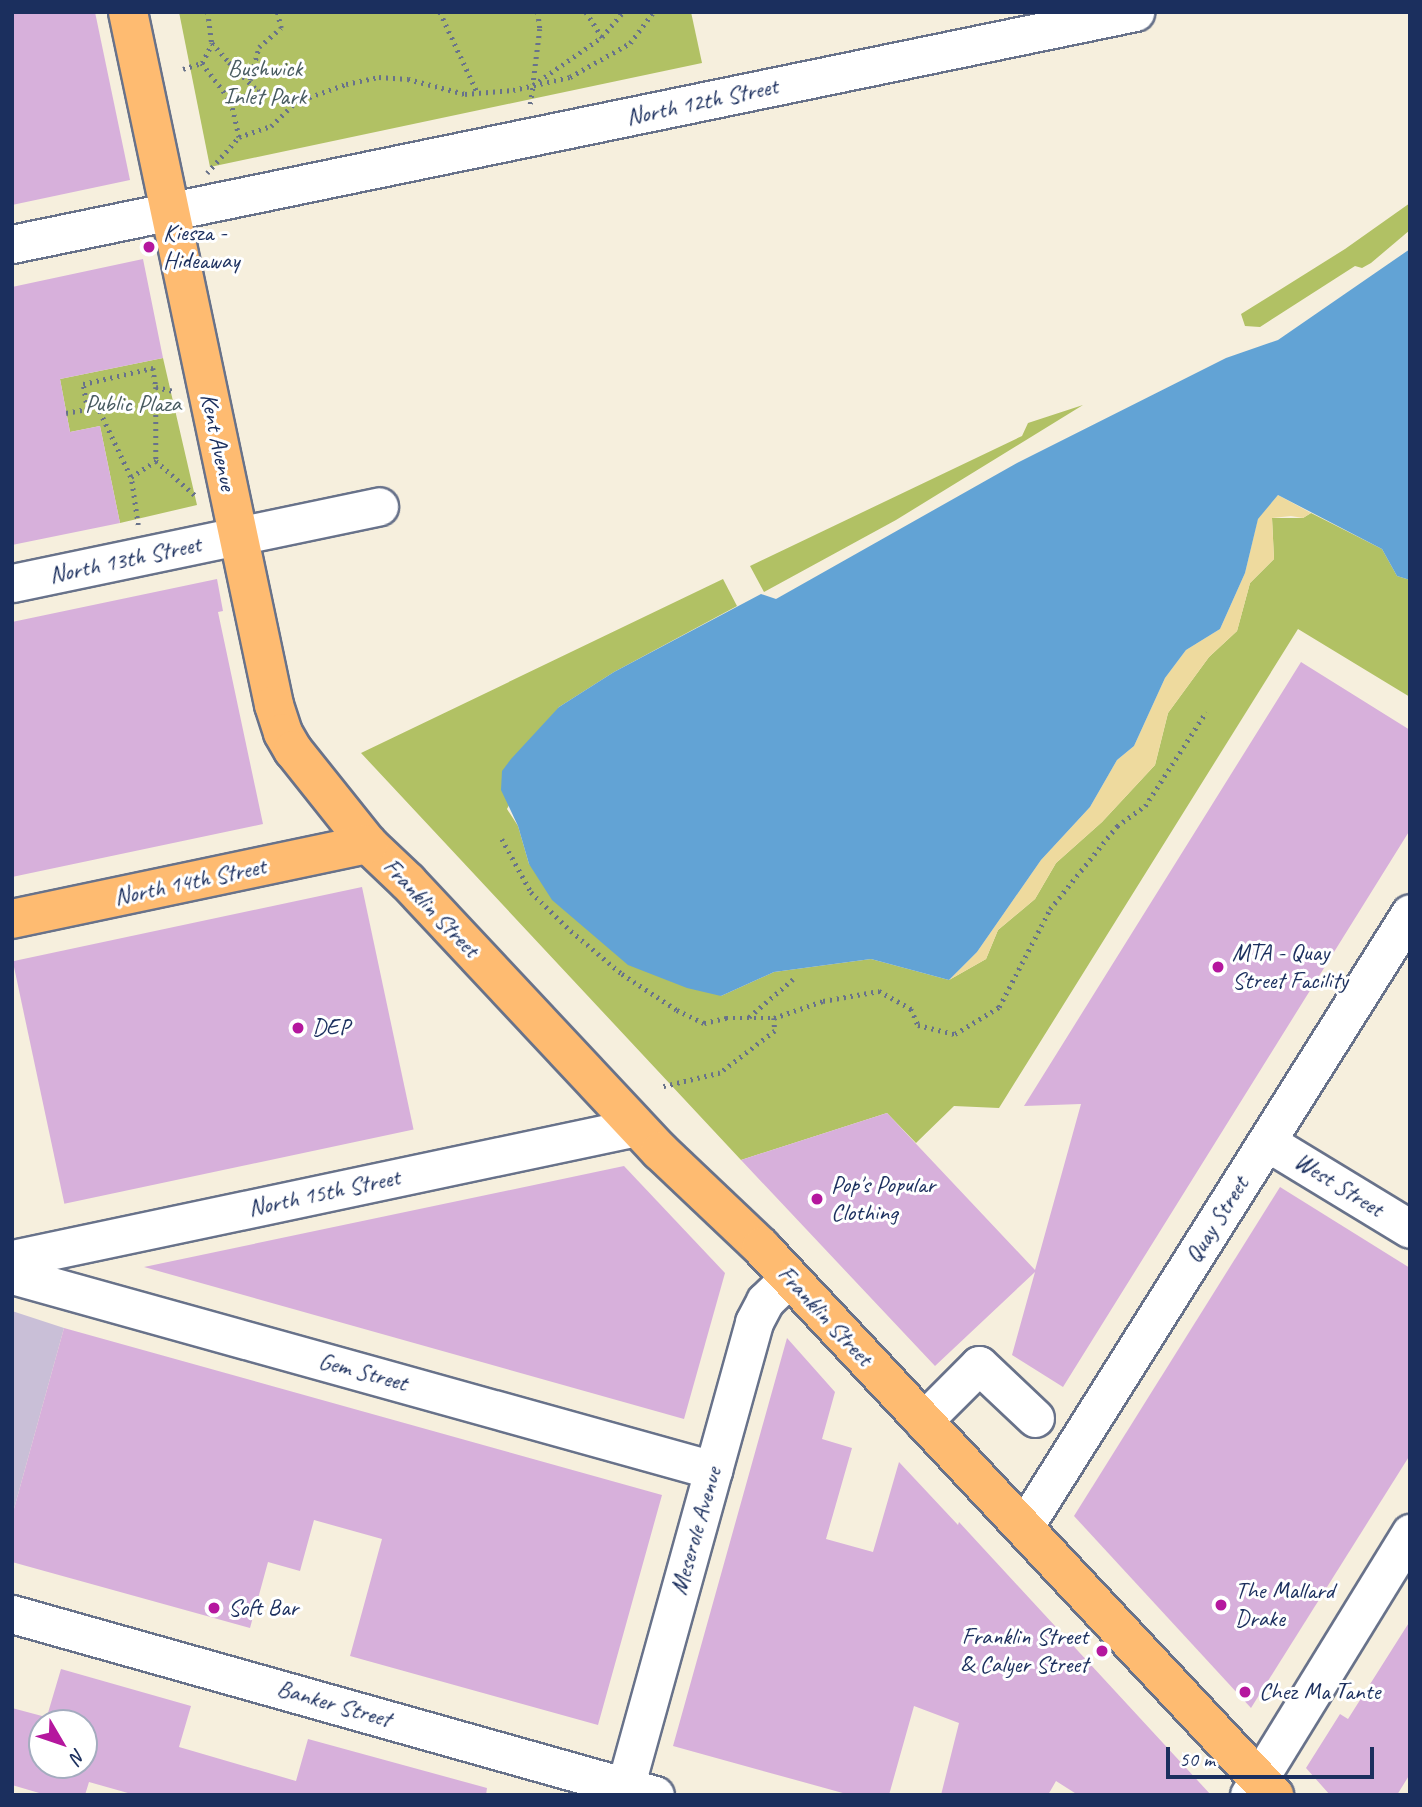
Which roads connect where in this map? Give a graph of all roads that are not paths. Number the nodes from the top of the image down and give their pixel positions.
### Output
1 (128, 12) edge
2 (1135, 12) edge
3 (171, 212) junction
4 (12, 244) edge
5 (379, 506) dead end
6 (238, 537) junction
7 (12, 583) edge
8 (368, 844) junction
9 (1410, 913) edge
10 (12, 919) edge
11 (637, 1127) junction
12 (1267, 1142) junction
13 (1410, 1229) edge
14 (12, 1259) edge
15 (12, 1275) edge
16 (789, 1278) junction
17 (1035, 1418) dead end
18 (923, 1421) junction
19 (713, 1470) junction
20 (1024, 1527) junction
21 (1410, 1533) edge
22 (12, 1614) edge
23 (1261, 1789) edge
24 (635, 1792) edge

1 - 3 main road, Kent Avenue
2 - 3 street, North 12th Street
3 - 4 street
3 - 6 main road, Kent Avenue
5 - 6 street, North 13th Street
6 - 7 street, North 13th Street
6 - 8 main road, Kent Avenue
8 - 10 main road, North 14th Street
8 - 11 main road, Franklin Street
9 - 12 street, Quay Street
11 - 14 street, North 15th Street
11 - 16 main road, Franklin Street
12 - 13 street, West Street
12 - 20 street, Quay Street
15 - 19 street, Gem Street
16 - 18 main road, Franklin Street
16 - 19 street, Meserole Avenue
17 - 18 street
18 - 20 main road, Franklin Street
19 - 24 street, Meserole Avenue
20 - 23 main road, Franklin Street
21 - 23 street
22 - 24 street, Banker Street

